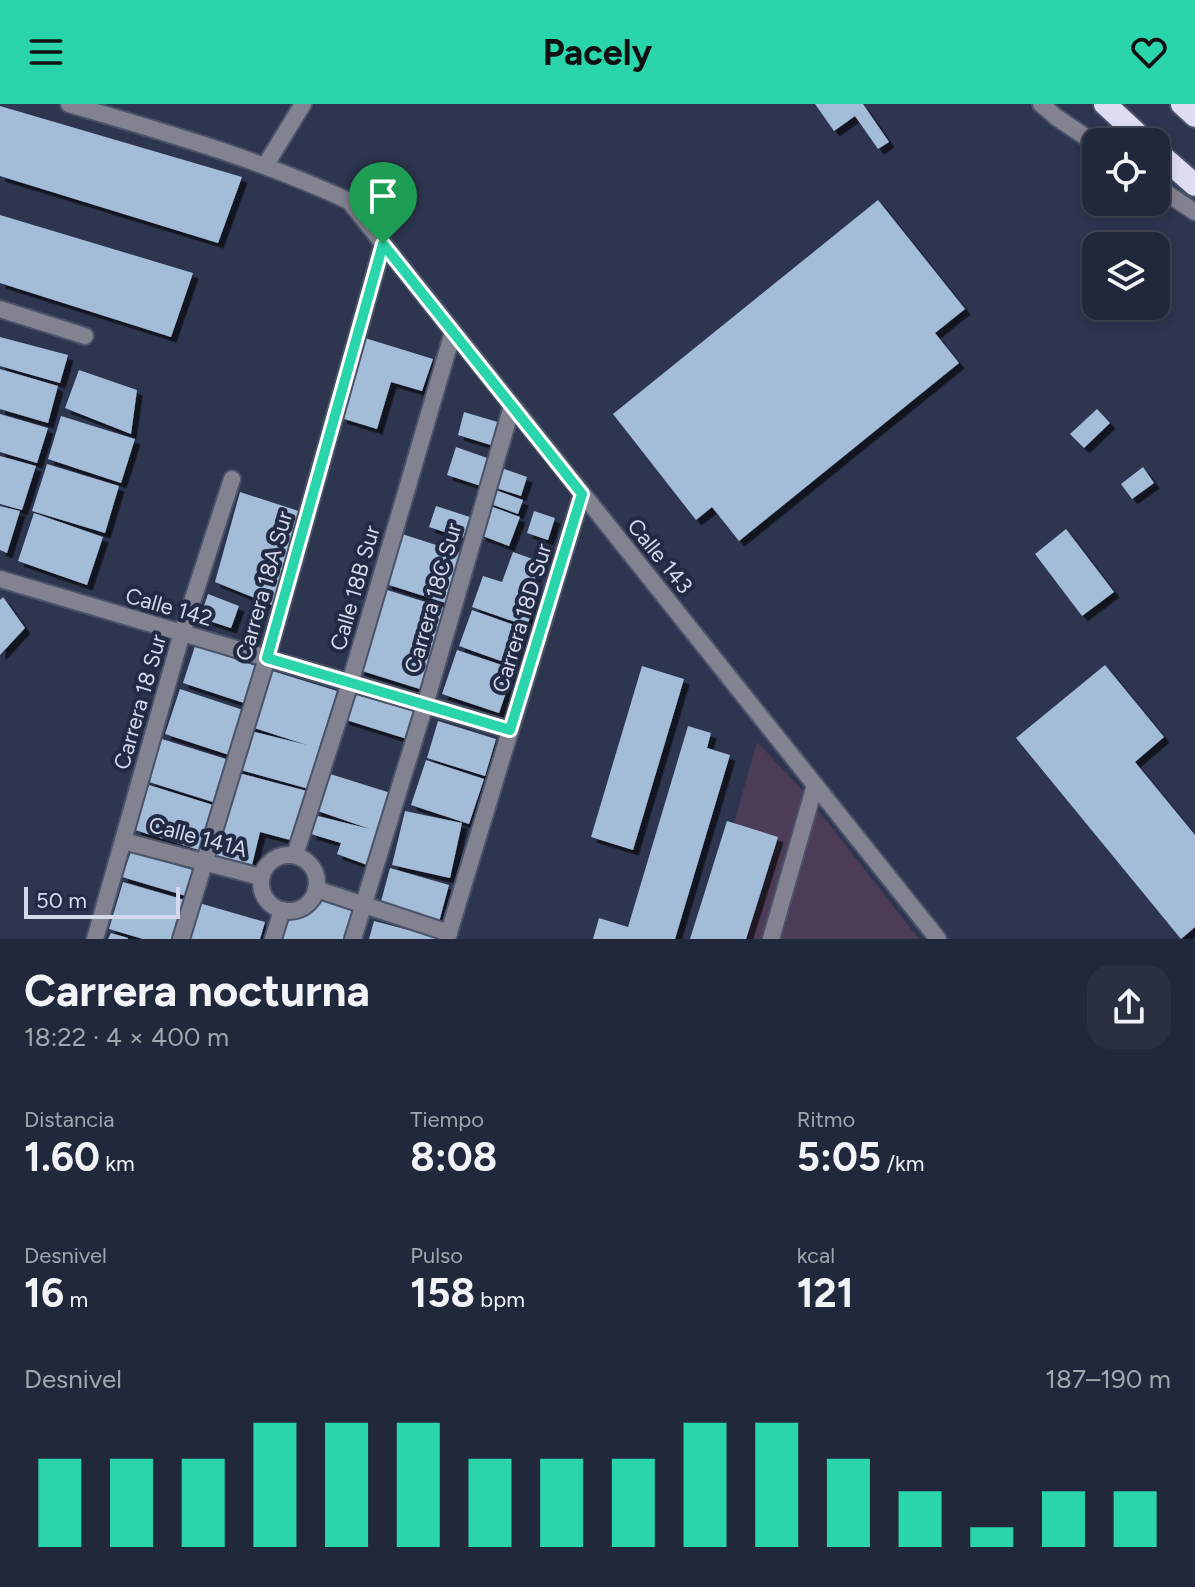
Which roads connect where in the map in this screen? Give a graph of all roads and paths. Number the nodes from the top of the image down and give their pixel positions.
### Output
1 (69, 104) edge
2 (303, 104) edge
3 (1041, 104) edge
4 (1105, 104) edge
5 (1182, 104) edge
6 (1195, 116) edge
7 (1131, 128) edge
8 (1082, 135) edge
9 (1170, 163) edge
10 (265, 166) junction
11 (1195, 185) edge
12 (1170, 195) edge
13 (1195, 212) edge
14 (383, 244) junction
15 (0, 309) edge
16 (453, 332) junction
17 (85, 336) dead end
18 (512, 406) junction
19 (232, 479) dead end
20 (582, 494) junction
21 (0, 579) edge
22 (182, 633) junction
23 (267, 658) junction
24 (350, 683) junction
25 (425, 705) junction
26 (510, 730) junction
27 (815, 785) junction
28 (123, 841) junction
29 (295, 855) junction
30 (205, 862) junction
31 (261, 877) junction
32 (316, 889) junction
33 (364, 904) junction
34 (282, 910) junction
35 (448, 936) edge
36 (95, 939) edge
37 (181, 939) edge
38 (273, 939) edge
39 (353, 939) edge
40 (771, 939) edge
41 (938, 939) edge

1 - 10 street
2 - 10 street
3 - 8 street
4 - 7 highway
5 - 6 highway
9 - 11 highway
10 - 14 street, Calle 143
12 - 13 street
14 - 16 street, Calle 143
14 - 23 street, Carrera 18A Sur
15 - 17 street
16 - 18 street, Calle 143
16 - 24 street, Calle 18B Sur
18 - 20 street, Calle 143
18 - 25 street, Carrera 18C Sur
19 - 22 street, Carrera 18 Sur
20 - 26 street, Carrera 18D Sur
20 - 27 street, Calle 143
21 - 22 street, Calle 142
22 - 23 street, Calle 142
22 - 28 street, Carrera 18 Sur
23 - 24 street, Calle 142
23 - 30 street, Carrera 18A Sur
24 - 25 street, Calle 142
24 - 29 street, Calle 18B Sur
25 - 26 street, Calle 142
25 - 33 street, Carrera 18C Sur
26 - 35 street, Carrera 18D Sur
27 - 40 street
27 - 41 street, Calle 143
28 - 30 street, Calle 141A
28 - 36 street, Carrera 18 Sur
29 - 31 street
29 - 32 street
30 - 31 street, Calle 141A
30 - 37 street, Carrera 18A Sur
31 - 34 street
32 - 33 street
32 - 34 street
33 - 35 street
33 - 39 street, Carrera 18C Sur
34 - 38 street

